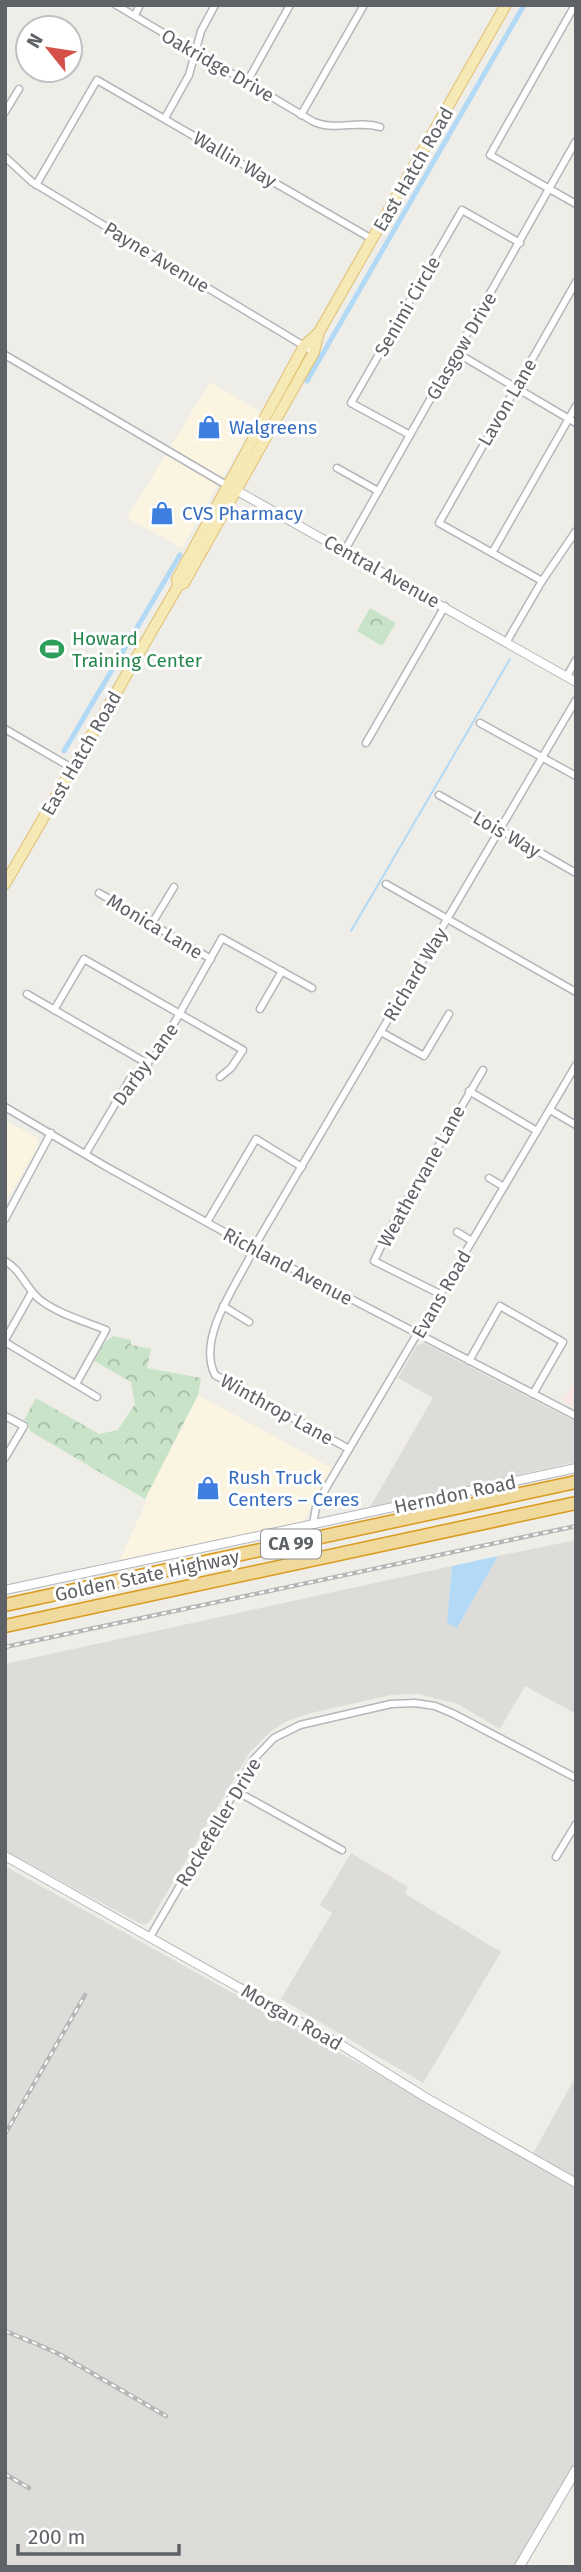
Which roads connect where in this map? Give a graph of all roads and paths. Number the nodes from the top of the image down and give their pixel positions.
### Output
1 (117, 5) edge
2 (140, 5) edge
3 (215, 5) edge
4 (290, 5) edge
5 (364, 5) edge
6 (506, 5) edge
7 (575, 5) edge
8 (135, 15) junction
9 (195, 53) junction
10 (247, 82) junction
11 (19, 89) dead end
12 (5, 112) edge
13 (302, 115) junction
14 (165, 118) junction
15 (380, 127) dead end
16 (576, 141) edge
17 (5, 157) edge
18 (36, 185) junction
19 (549, 189) junction
20 (576, 204) edge
21 (372, 239) junction
22 (520, 243) junction
23 (576, 282) edge
24 (573, 293) edge
25 (309, 349) junction
26 (457, 353) junction
27 (5, 355) edge
28 (515, 388) junction
29 (576, 406) edge
30 (568, 419) junction
31 (576, 423) edge
32 (410, 435) junction
33 (337, 468) dead end
34 (232, 488) junction
35 (378, 491) junction
36 (576, 531) edge
37 (345, 550) junction
38 (492, 553) junction
39 (542, 581) junction
40 (445, 606) junction
41 (507, 641) junction
42 (576, 660) edge
43 (567, 676) junction
44 (576, 682) edge
45 (576, 700) edge
46 (480, 723) dead end
47 (5, 729) edge
48 (366, 744) dead end
49 (542, 757) junction
50 (72, 768) junction
51 (576, 776) edge
52 (439, 794) dead end
53 (499, 830) junction
54 (576, 873) edge
55 (5, 884) edge
56 (386, 884) dead end
57 (174, 887) dead end
58 (99, 893) dead end
59 (448, 918) junction
60 (151, 925) junction
61 (211, 959) junction
62 (282, 971) junction
63 (312, 988) dead end
64 (576, 992) edge
65 (27, 994) dead end
66 (260, 1009) dead end
67 (54, 1010) junction
68 (180, 1014) junction
69 (449, 1014) dead end
70 (381, 1032) junction
71 (148, 1064) junction
72 (576, 1065) edge
73 (483, 1070) dead end
74 (220, 1077) dead end
75 (469, 1091) junction
76 (5, 1107) edge
77 (550, 1110) junction
78 (576, 1125) edge
79 (537, 1131) junction
80 (51, 1133) junction
81 (86, 1153) junction
82 (302, 1167) junction
83 (489, 1178) dead end
84 (504, 1187) junction
85 (5, 1219) edge
86 (207, 1222) junction
87 (457, 1232) dead end
88 (472, 1241) junction
89 (255, 1249) junction
90 (5, 1261) edge
91 (32, 1292) junction
92 (440, 1294) junction
93 (223, 1306) junction
94 (249, 1322) dead end
95 (418, 1334) junction
96 (5, 1341) edge
97 (470, 1361) junction
98 (76, 1384) junction
99 (533, 1394) junction
100 (97, 1397) dead end
101 (5, 1416) edge
102 (576, 1416) edge
103 (349, 1449) junction
104 (5, 1458) edge
105 (576, 1468) edge
106 (576, 1482) edge
107 (576, 1503) edge
108 (313, 1524) junction
109 (5, 1590) edge
110 (5, 1605) edge
111 (5, 1626) edge
112 (576, 1778) edge
113 (236, 1791) junction
114 (576, 1824) edge
115 (342, 1850) dead end
116 (556, 1857) dead end
117 (6, 1859) edge
118 (150, 1937) junction
119 (576, 2183) edge
120 (576, 2470) edge
121 (519, 2567) edge

1 - 8 street, Oakridge Drive
2 - 8 street
3 - 9 street
4 - 10 street
5 - 13 street
6 - 21 main road, East Hatch Road
7 - 19 street
8 - 9 street, Oakridge Drive
9 - 10 street, Oakridge Drive
9 - 14 street
10 - 13 street, Oakridge Drive
11 - 12 street
13 - 15 street, Oakridge Drive
14 - 18 street, Wallin Way
14 - 21 street, Wallin Way
16 - 19 street, Glasgow Drive
17 - 18 street, Payne Avenue
18 - 25 street, Payne Avenue
19 - 20 street
19 - 22 street, Glasgow Drive
21 - 25 main road, East Hatch Road
22 - 26 street, Glasgow Drive
22 - 32 street, Senimi Circle
23 - 24 street, Lavon Lane
24 - 28 street, Lavon Lane
25 - 34 main road, East Hatch Road
26 - 28 street
26 - 32 street, Glasgow Drive
27 - 34 street, Central Avenue
28 - 30 street
28 - 38 street, Lavon Lane
29 - 30 street
30 - 31 street
30 - 38 street
32 - 35 street, Glasgow Drive
33 - 35 street
34 - 37 street, Central Avenue
34 - 50 main road, East Hatch Road
35 - 37 street, Glasgow Drive
36 - 39 street
37 - 40 street, Central Avenue
38 - 39 street
39 - 41 street
40 - 41 street, Central Avenue
40 - 48 street
41 - 43 street, Central Avenue
42 - 43 street
43 - 44 street, Central Avenue
45 - 49 street, Richard Way
46 - 49 street
47 - 50 street
49 - 51 street
49 - 53 street, Richard Way
50 - 55 main road, East Hatch Road
52 - 53 street, Lois Way
53 - 54 street, Lois Way
53 - 59 street, Richard Way
56 - 59 street
57 - 60 street
58 - 60 street, Monica Lane
59 - 64 street
59 - 70 street, Richard Way
60 - 61 street, Monica Lane
61 - 62 street, Darby Lane
61 - 68 street, Darby Lane
62 - 63 street
62 - 66 street
65 - 67 street
67 - 68 street
67 - 71 street
68 - 71 street, Darby Lane
68 - 74 street
69 - 70 street
70 - 82 street, Richard Way
71 - 81 street, Darby Lane
72 - 77 street, Evans Road
73 - 75 street, Weathervane Lane
75 - 79 street
75 - 92 street, Weathervane Lane
76 - 80 street, Richland Avenue
77 - 78 street
77 - 79 street, Evans Road
79 - 84 street, Evans Road
80 - 81 street, Richland Avenue
80 - 85 street
81 - 86 street, Richland Avenue
82 - 86 street
82 - 89 street, Richard Way
83 - 84 street
84 - 88 street, Evans Road
86 - 89 street, Richland Avenue
87 - 88 street
88 - 92 street, Evans Road
89 - 93 street, Winthrop Lane
89 - 95 street, Richland Avenue
90 - 91 street
91 - 96 street
91 - 98 street
92 - 95 street, Evans Road
93 - 94 street
93 - 103 street, Winthrop Lane
95 - 97 street, Richland Avenue
95 - 103 street, Evans Road
96 - 98 street
97 - 99 street, Richland Avenue
97 - 99 street
98 - 100 street
99 - 102 street, Richland Avenue
101 - 104 street
103 - 108 street, Evans Road
105 - 108 street, Herndon Road
106 - 110 highway, Golden State Highway / CA 99
107 - 111 highway, Golden State Highway / CA 99
108 - 109 street, Herndon Road
112 - 113 street, Rockefeller Drive
113 - 115 street
113 - 118 street, Rockefeller Drive
114 - 116 street
117 - 118 street, Morgan Road
118 - 119 street, Morgan Road
120 - 121 main road

